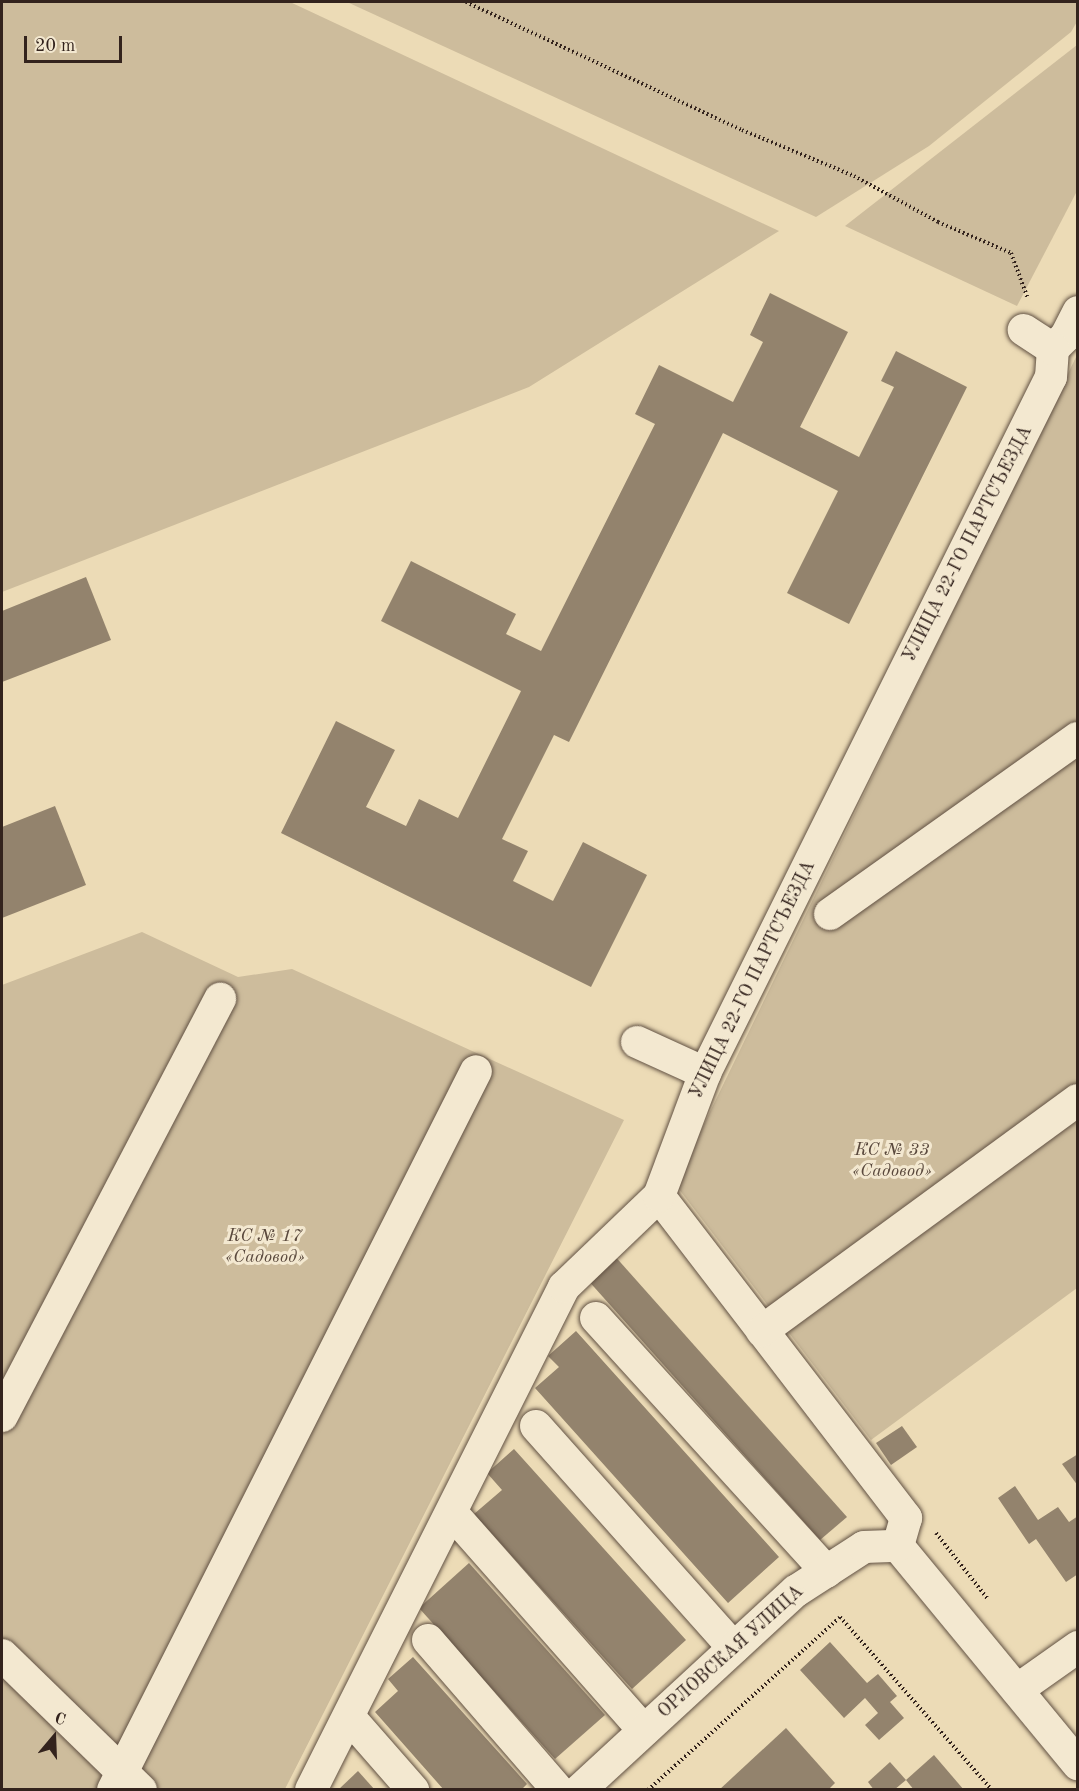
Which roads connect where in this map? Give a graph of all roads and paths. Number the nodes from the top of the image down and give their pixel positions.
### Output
1 (466, 2) edge
2 (1077, 312) edge
3 (1026, 316) joint
4 (1061, 366) edge
5 (1077, 738) edge
6 (830, 914) dead end
7 (220, 999) dead end
8 (637, 1042) dead end
9 (477, 1071) dead end
10 (705, 1072) junction
11 (1077, 1100) edge
12 (659, 1196) junction
13 (596, 1318) dead end
14 (762, 1331) junction
15 (2, 1416) edge
16 (536, 1426) dead end
17 (452, 1513) junction
18 (898, 1546) junction
19 (827, 1572) junction
20 (428, 1640) dead end
21 (1077, 1647) edge
22 (734, 1648) junction
23 (2, 1655) edge
24 (1017, 1690) junction
25 (350, 1718) junction
26 (644, 1731) junction
27 (1077, 1764) edge
28 (125, 1784) edge
29 (311, 1790) edge
30 (413, 1790) edge
31 (558, 1790) edge
32 (580, 1790) edge
33 (648, 1790) edge
34 (992, 1790) edge

1 - 3 path
2 - 4 street, УЛИЦА 22-ГО ПАРТСЪЕЗДА
3 - 4 street
4 - 10 street, УЛИЦА 22-ГО ПАРТСЪЕЗДА
5 - 6 street
7 - 15 street
8 - 10 street
9 - 28 street
10 - 12 street, УЛИЦА 22-ГО ПАРТСЪЕЗДА
11 - 14 street
12 - 14 street
12 - 17 street
13 - 19 street
14 - 18 street
16 - 22 street
17 - 25 street
17 - 26 street
18 - 19 street, ОРЛОВСКАЯ УЛИЦА
18 - 24 street
19 - 22 street, ОРЛОВСКАЯ УЛИЦА
20 - 31 street
21 - 24 street
22 - 26 street, ОРЛОВСКАЯ УЛИЦА
23 - 28 street
24 - 27 street
25 - 29 street
25 - 30 street
26 - 32 street, ОРЛОВСКАЯ УЛИЦА
33 - 34 path

